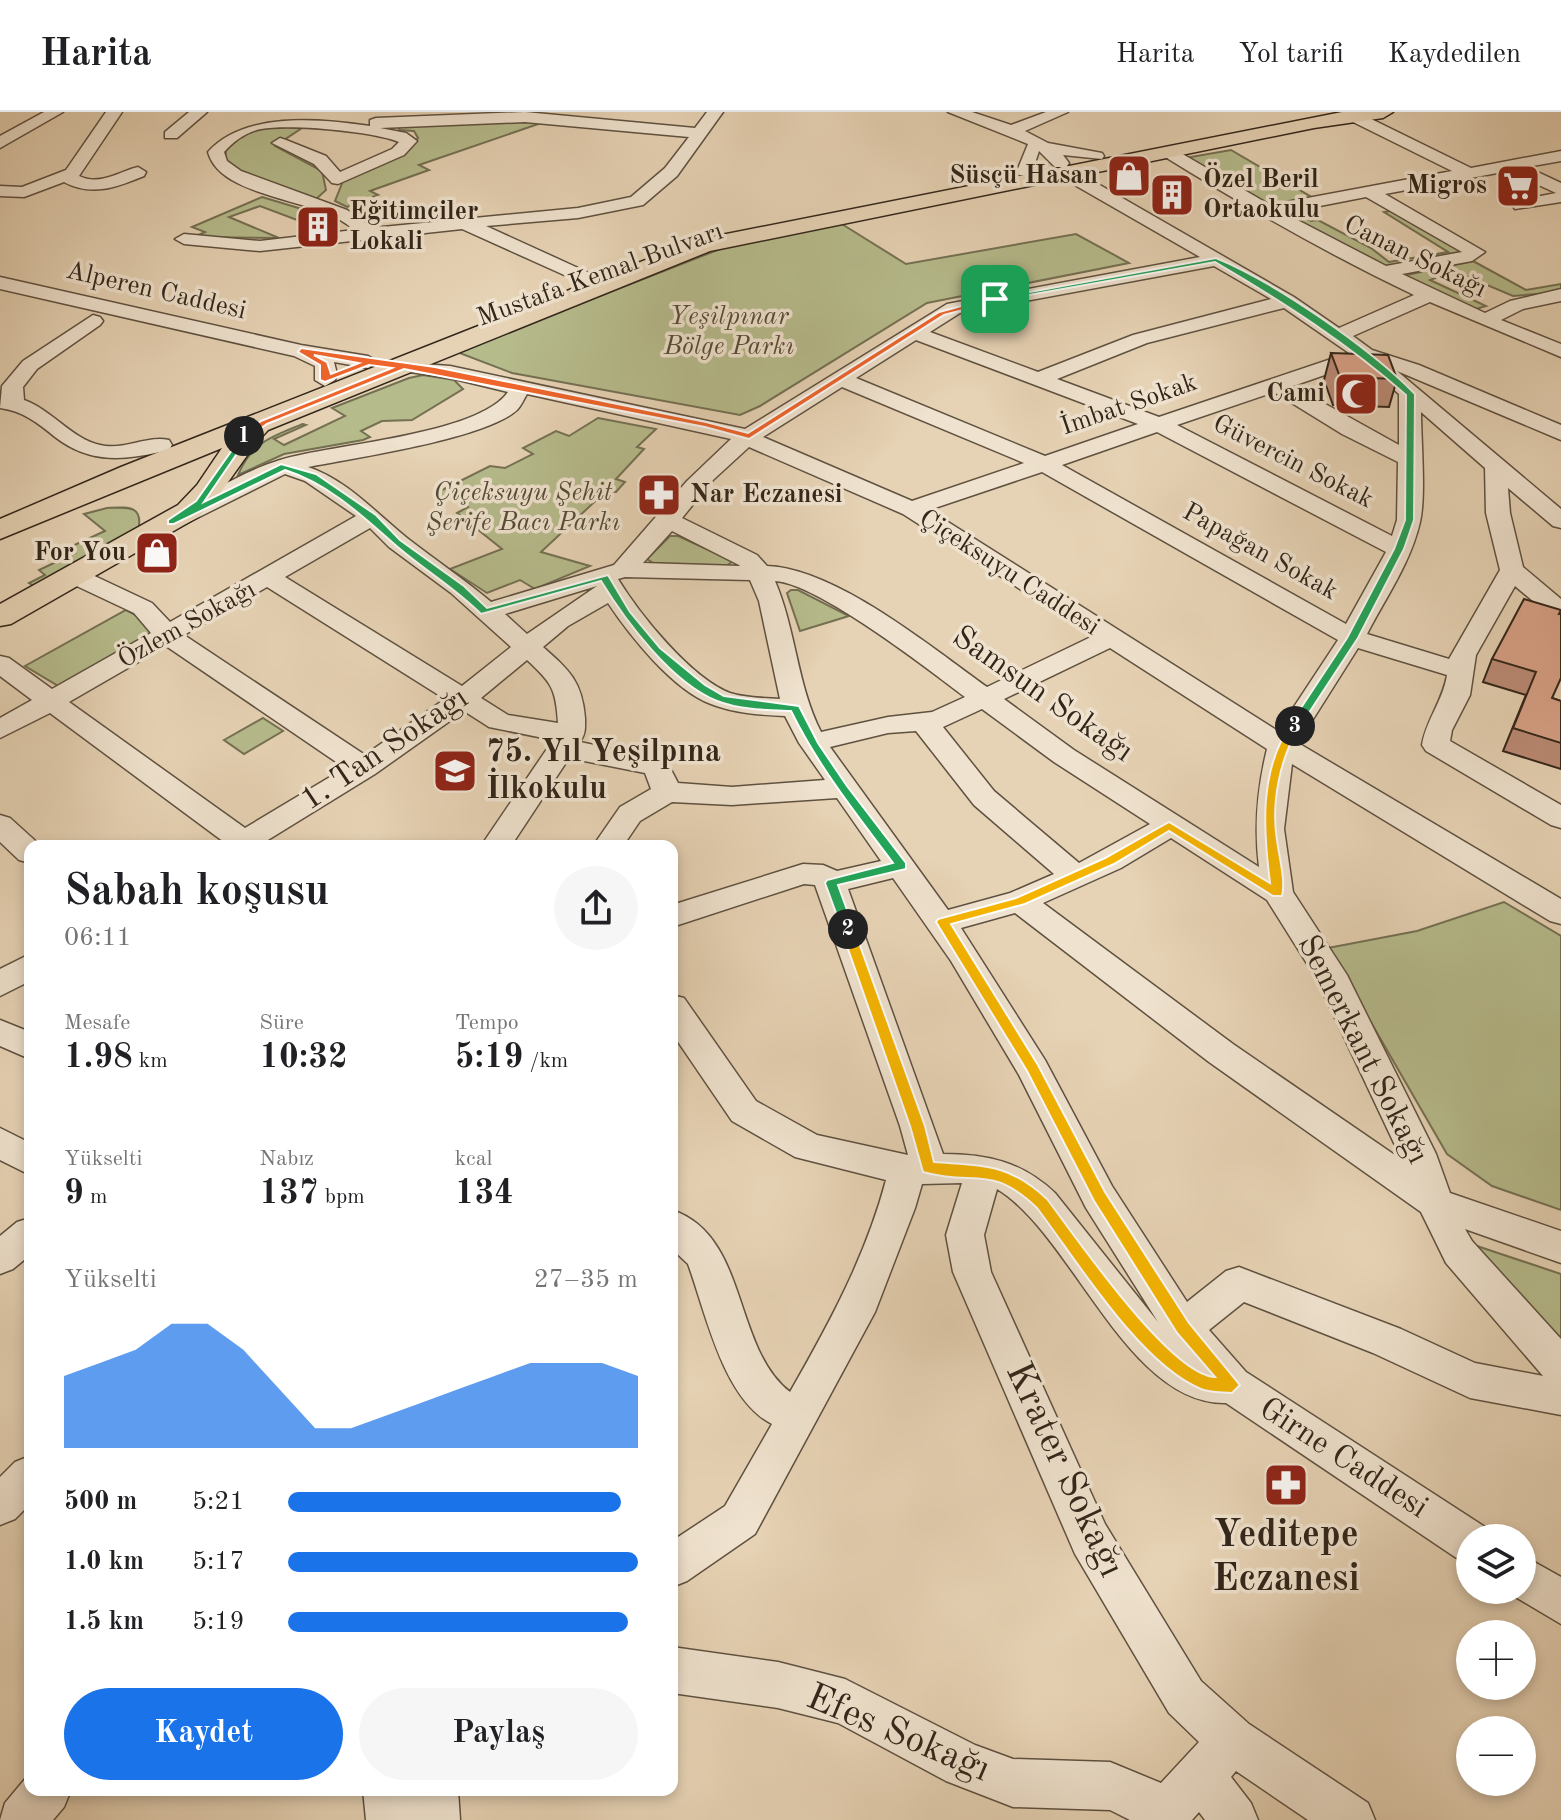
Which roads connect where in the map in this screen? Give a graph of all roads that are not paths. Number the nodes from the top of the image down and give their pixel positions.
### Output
1 (55, 112) edge
2 (114, 112) edge
3 (199, 112) edge
4 (715, 112) edge
5 (956, 112) edge
6 (1060, 112) edge
7 (1383, 112) edge
8 (1351, 114) edge
9 (1318, 117) edge
10 (305, 118) edge
11 (1010, 131) junction
12 (700, 133) junction
13 (171, 135) dead end
14 (1199, 136) junction
15 (0, 143) edge
16 (280, 143) dead end
17 (1035, 146) junction
18 (1168, 152) junction
19 (1561, 156) edge
20 (1098, 160) junction
21 (1509, 165) junction
22 (138, 172) dead end
23 (1469, 173) junction
24 (69, 174) junction
25 (1027, 174) junction
26 (338, 179) junction
27 (1085, 180) junction
28 (1561, 189) edge
29 (0, 191) edge
30 (1371, 193) junction
31 (1561, 197) edge
32 (1521, 205) dead end
33 (318, 207) junction
34 (1266, 211) junction
35 (464, 223) junction
36 (367, 233) junction
37 (184, 239) dead end
38 (1216, 260) junction
39 (1380, 273) junction
40 (582, 277) junction
41 (0, 283) edge
42 (1561, 295) edge
43 (1428, 296) junction
44 (1287, 301) junction
45 (1485, 320) junction
46 (93, 321) dead end
47 (912, 332) junction
48 (1337, 336) junction
49 (301, 351) junction
50 (1561, 351) edge
51 (1365, 354) junction
52 (0, 359) edge
53 (448, 361) junction
54 (368, 362) junction
55 (30, 365) junction
56 (403, 366) junction
57 (840, 379) junction
58 (1039, 379) junction
59 (325, 380) junction
60 (1275, 384) junction
61 (514, 387) junction
62 (1410, 394) junction
63 (564, 397) junction
64 (7, 402) edge
65 (505, 408) junction
66 (264, 422) junction
67 (1162, 426) junction
68 (1561, 433) edge
69 (749, 436) junction
70 (1412, 460) junction
71 (97, 462) junction
72 (1041, 462) junction
73 (319, 466) junction
74 (1496, 468) junction
75 (911, 509) junction
76 (0, 513) edge
77 (372, 517) junction
78 (669, 520) junction
79 (1561, 521) edge
80 (171, 522) junction
81 (0, 530) edge
82 (1399, 549) junction
83 (1512, 570) junction
84 (759, 572) junction
85 (75, 576) junction
86 (270, 578) junction
87 (613, 579) junction
88 (485, 612) junction
89 (1561, 612) edge
90 (0, 617) edge
91 (168, 636) junction
92 (1110, 638) junction
93 (1352, 638) junction
94 (529, 648) junction
95 (0, 664) edge
96 (1460, 671) junction
97 (463, 699) junction
98 (53, 700) junction
99 (985, 700) junction
100 (795, 708) junction
101 (924, 722) junction
102 (0, 730) edge
103 (568, 740) junction
104 (813, 743) junction
105 (1282, 746) junction
106 (365, 768) junction
107 (843, 788) junction
108 (667, 792) junction
109 (1561, 818) edge
110 (0, 825) edge
111 (1169, 826) junction
112 (239, 840) edge
113 (250, 840) edge
114 (500, 840) edge
115 (612, 840) edge
116 (24, 847) edge
117 (901, 866) junction
118 (1077, 877) junction
119 (831, 883) junction
120 (1278, 893) junction
121 (1020, 901) junction
122 (1561, 913) edge
123 (678, 914) edge
124 (943, 922) junction
125 (24, 970) edge
126 (0, 984) edge
127 (678, 1020) edge
128 (0, 1032) edge
129 (24, 1043) edge
130 (0, 1142) edge
131 (24, 1157) edge
132 (918, 1169) junction
133 (982, 1172) junction
134 (1436, 1203) junction
135 (678, 1231) edge
136 (24, 1238) edge
137 (1561, 1247) edge
138 (0, 1258) edge
139 (1183, 1328) junction
140 (1561, 1367) edge
141 (1232, 1385) junction
142 (1561, 1397) edge
143 (797, 1416) junction
144 (24, 1482) edge
145 (0, 1505) edge
146 (1456, 1533) edge
147 (678, 1562) edge
148 (1536, 1586) edge
149 (1561, 1602) edge
150 (678, 1671) edge
151 (1216, 1758) junction
152 (42, 1796) edge
153 (388, 1796) edge
154 (434, 1796) edge
155 (1159, 1817) edge
156 (22, 1820) edge
157 (390, 1820) edge
158 (436, 1820) edge
159 (1234, 1820) edge
160 (1351, 1820) edge

1 - 15 street
2 - 24 street
3 - 13 street
4 - 12 street
5 - 11 street
6 - 11 street
7 - 8 main road, Mustafa Kemal Bulvarı
8 - 9 main road, Mustafa Kemal Bulvarı
8 - 23 street
9 - 14 main road, Mustafa Kemal Bulvarı
9 - 18 main road, Mustafa Kemal Bulvarı
10 - 12 street
10 - 26 street
10 - 33 street
11 - 17 street
12 - 35 street
14 - 18 main road
14 - 20 main road, Mustafa Kemal Bulvarı
16 - 26 street
17 - 20 street
17 - 25 street
17 - 27 street
18 - 20 main road, Mustafa Kemal Bulvarı
18 - 34 street, Canan Sokağı
19 - 21 street
20 - 27 main road, Mustafa Kemal Bulvarı
21 - 23 street
21 - 28 street
22 - 24 street
23 - 30 street
24 - 29 street
25 - 27 main road, Mustafa Kemal Bulvarı
25 - 40 main road, Mustafa Kemal Bulvarı
25 - 53 main road, Mustafa Kemal Bulvarı
26 - 33 street
27 - 38 street
30 - 34 street
30 - 39 street
31 - 32 street
33 - 36 street
34 - 39 street, Canan Sokağı
35 - 36 street
35 - 40 street
36 - 37 street
38 - 44 street
38 - 47 street
39 - 43 street, Canan Sokağı
40 - 54 main road, Mustafa Kemal Bulvarı
41 - 49 street, Alperen Caddesi
42 - 45 street
43 - 45 street, Canan Sokağı
43 - 48 street
44 - 48 street
44 - 58 street
45 - 50 street, Canan Sokağı
46 - 55 street
47 - 57 street
47 - 58 street, Güvercin Sokak
48 - 51 street
49 - 54 street, Alperen Caddesi
49 - 59 street
51 - 60 street, İmbat Sokak
51 - 62 street
51 - 68 street
52 - 55 street
53 - 56 main road, Mustafa Kemal Bulvarı
53 - 61 street, Çiçeksuyu Caddesi
54 - 56 main road
54 - 59 main road, Mustafa Kemal Bulvarı
55 - 64 street
56 - 66 main road, Mustafa Kemal Bulvarı
57 - 69 street
57 - 72 street, Papağan Sokak
58 - 67 street, Güvercin Sokak
59 - 71 main road, Mustafa Kemal Bulvarı
60 - 67 street, İmbat Sokak
60 - 70 street
61 - 63 street, Çiçeksuyu Caddesi
61 - 65 street
62 - 70 street, Semerkant Sokağı
62 - 74 street
63 - 65 street
63 - 69 street, Çiçeksuyu Caddesi
64 - 71 street
65 - 73 street
66 - 80 main road, Mustafa Kemal Bulvarı
66 - 81 main road, Mustafa Kemal Bulvarı
67 - 72 street, İmbat Sokak
67 - 82 street, Güvercin Sokak
69 - 75 street, Çiçeksuyu Caddesi
69 - 78 street
70 - 82 street, Semerkant Sokağı
71 - 76 main road, Mustafa Kemal Bulvarı
72 - 75 street, İmbat Sokak
72 - 93 street, Papağan Sokak
73 - 77 street
73 - 80 street
74 - 79 street
74 - 83 street
75 - 92 street, Çiçeksuyu Caddesi
77 - 86 street, Özlem Sokağı
77 - 88 street
78 - 84 street
78 - 87 street
80 - 85 main road, Mustafa Kemal Bulvarı
82 - 93 street, Semerkant Sokağı
83 - 89 street
83 - 96 street
84 - 87 street
84 - 99 street, Samsun Sokağı
84 - 100 street, Girne Caddesi
85 - 90 main road, Mustafa Kemal Bulvarı
85 - 91 street
86 - 91 street, Özlem Sokağı
86 - 97 street
87 - 88 street
87 - 94 street, 1. Tan Sokağı
87 - 100 street
88 - 94 street
91 - 98 street, Özlem Sokağı
91 - 106 street
92 - 99 street
92 - 105 street, Çiçeksuyu Caddesi
93 - 96 street, Papağan Sokak
93 - 105 street, Semerkant Sokağı
94 - 97 street, 1. Tan Sokağı
94 - 103 street
95 - 98 street
96 - 109 street
97 - 103 street
97 - 106 street, 1. Tan Sokağı
98 - 102 street, Özlem Sokağı
98 - 112 street
99 - 101 street
99 - 111 street, Samsun Sokağı
100 - 104 street, Girne Caddesi
101 - 104 street
101 - 118 street
103 - 108 street
103 - 114 street
104 - 107 street, Girne Caddesi
105 - 120 street, Semerkant Sokağı
105 - 122 street, Çiçeksuyu Caddesi
106 - 113 street, 1. Tan Sokağı
107 - 108 street
107 - 117 street, Girne Caddesi
108 - 115 street
110 - 116 street
111 - 118 street
111 - 120 street, Samsun Sokağı
117 - 119 street
117 - 124 street, Girne Caddesi
118 - 121 street
119 - 123 street
119 - 132 street
120 - 134 street, Semerkant Sokağı
121 - 124 street
121 - 134 street
124 - 139 street, Girne Caddesi
125 - 126 street
127 - 132 street
128 - 129 street
130 - 131 street
132 - 133 street
132 - 143 street
133 - 141 street
133 - 151 street, Krater Sokağı
134 - 137 street
134 - 140 street, Semerkant Sokağı
135 - 143 street
136 - 138 street
139 - 141 street, Girne Caddesi
139 - 142 street
141 - 146 street, Girne Caddesi
143 - 147 street
144 - 145 street
148 - 149 street
150 - 155 street, Efes Sokağı
151 - 155 street
151 - 159 street
151 - 160 street
152 - 156 street
153 - 157 street
154 - 158 street

